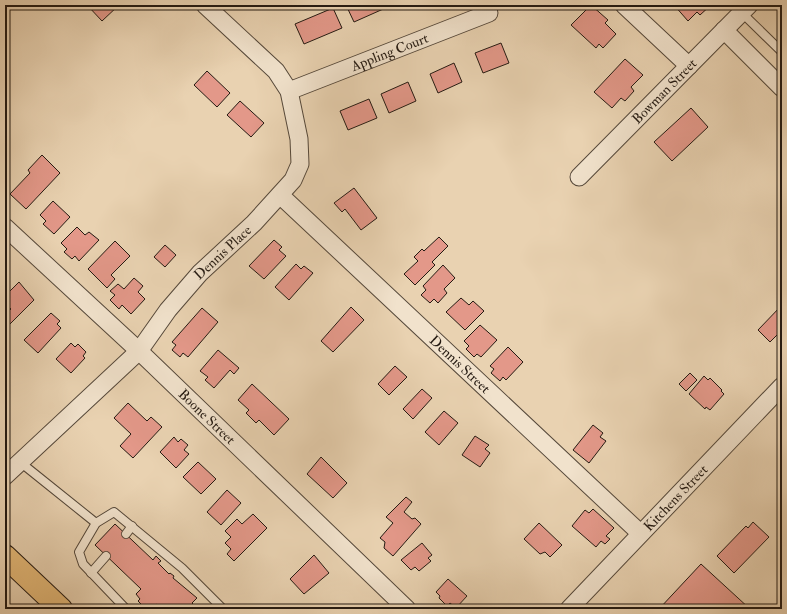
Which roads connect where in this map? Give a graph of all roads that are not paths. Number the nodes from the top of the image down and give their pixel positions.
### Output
1 (205, 5) edge
2 (624, 5) edge
3 (745, 9) edge
4 (489, 13) dead end
5 (724, 30) junction
6 (782, 52) edge
7 (689, 66) junction
8 (782, 88) edge
9 (289, 91) junction
10 (578, 178) dead end
11 (280, 195) junction
12 (5, 227) edge
13 (139, 351) junction
14 (782, 386) edge
15 (20, 462) junction
16 (5, 476) edge
17 (96, 523) junction
18 (132, 526) junction
19 (640, 533) junction
20 (126, 534) dead end
21 (5, 556) edge
22 (106, 556) dead end
23 (91, 573) junction
24 (61, 609) edge
25 (126, 609) edge
26 (223, 609) edge
27 (407, 609) edge
28 (569, 609) edge

1 - 9 street, Dennis Place
2 - 7 street
3 - 5 street, Bowman Street
3 - 6 lane
4 - 9 street, Appling Court
5 - 7 street, Bowman Street
5 - 8 street
7 - 10 street, Bowman Street
9 - 11 street, Dennis Place
11 - 13 street, Dennis Place
11 - 19 street, Dennis Street
12 - 13 street, Boone Street
13 - 15 street, Dennis Place
13 - 27 street, Boone Street
14 - 19 street, Kitchens Street
15 - 16 street, Dennis Place
15 - 17 lane
17 - 18 lane
17 - 23 lane
18 - 20 lane
18 - 26 lane
19 - 28 street, Kitchens Street
21 - 24 main road
22 - 23 lane
23 - 25 lane

